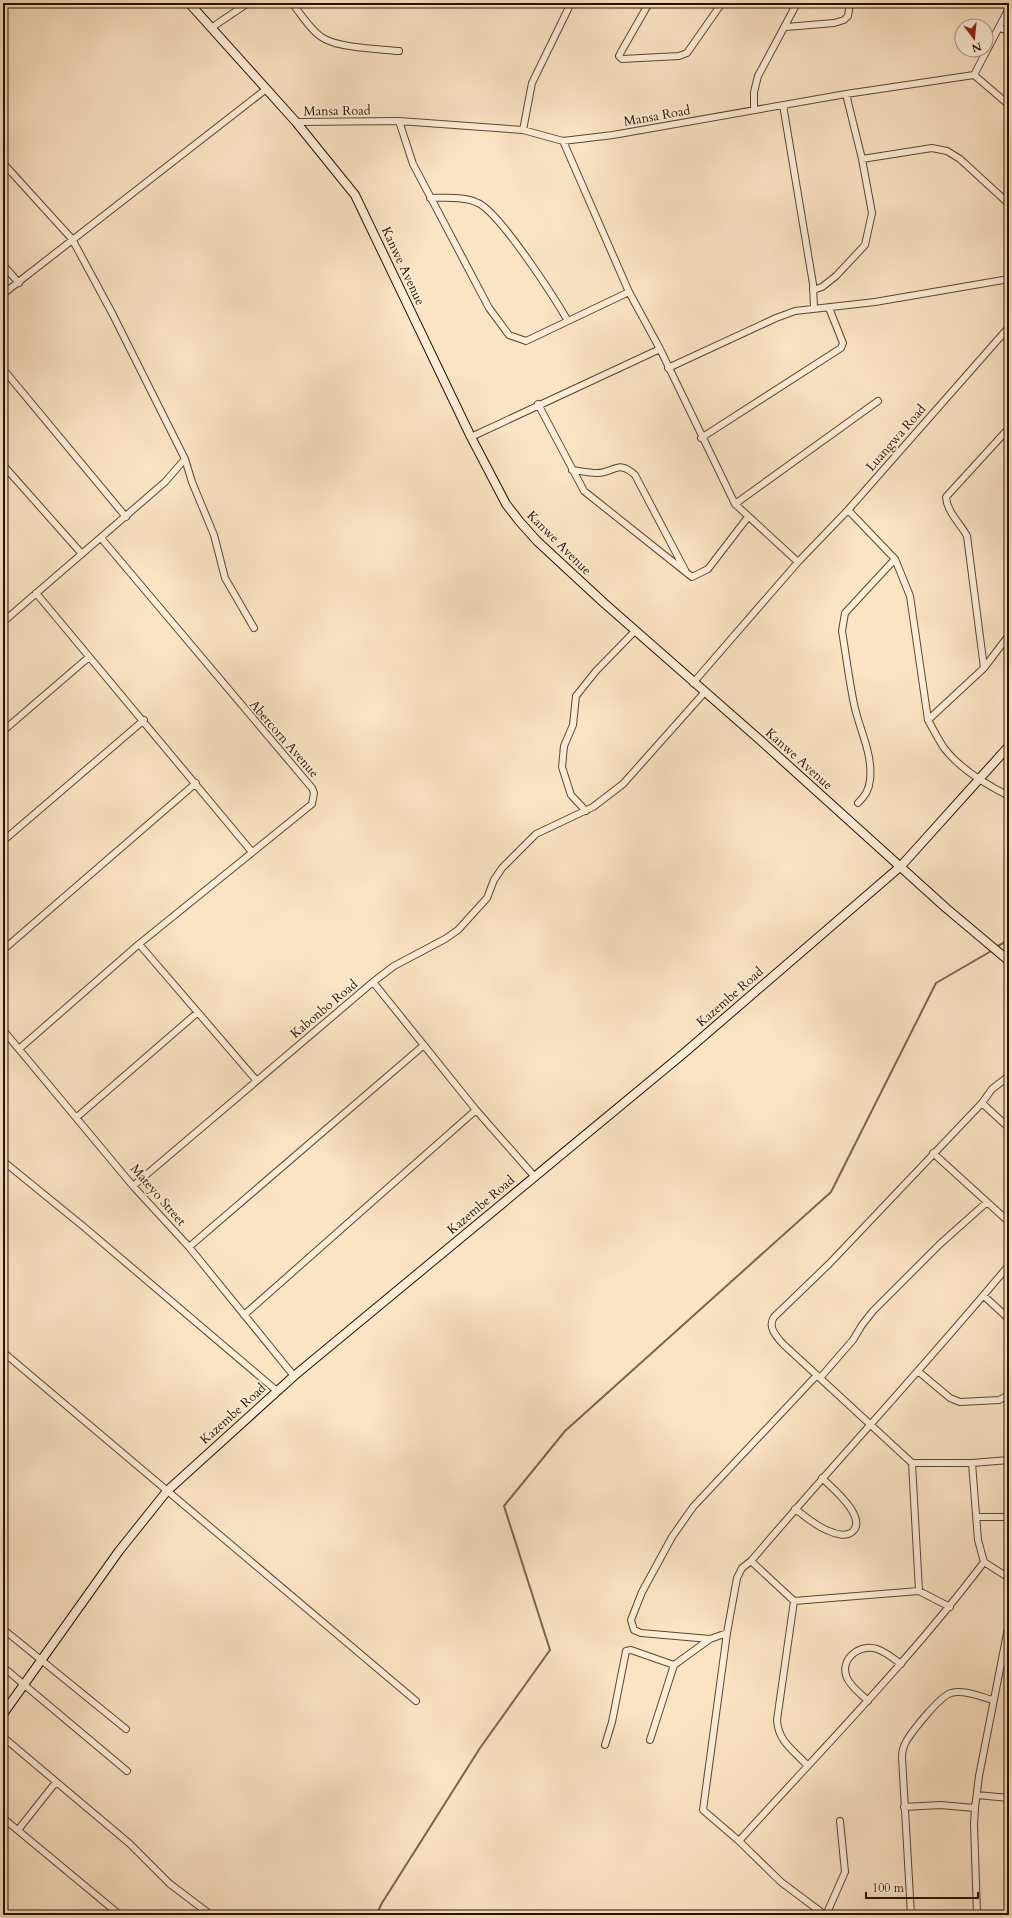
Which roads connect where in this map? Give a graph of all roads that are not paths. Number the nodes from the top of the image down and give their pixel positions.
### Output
1 (189, 3) edge
2 (248, 3) edge
3 (292, 3) edge
4 (572, 3) edge
5 (649, 3) edge
6 (722, 3) edge
7 (797, 3) edge
8 (850, 3) edge
9 (1009, 8) edge
10 (786, 27) junction
11 (211, 28) junction
12 (999, 28) junction
13 (1009, 31) edge
14 (399, 51) dead end
15 (974, 75) junction
16 (265, 90) junction
17 (846, 94) junction
18 (783, 104) junction
19 (1009, 105) edge
20 (754, 110) junction
21 (399, 121) junction
22 (296, 122) junction
23 (524, 130) junction
24 (563, 141) junction
25 (862, 160) junction
26 (3, 163) edge
27 (430, 198) junction
28 (1009, 204) edge
29 (72, 240) junction
30 (3, 265) edge
31 (1009, 279) edge
32 (19, 283) junction
33 (813, 290) junction
34 (629, 292) junction
35 (3, 294) edge
36 (814, 308) junction
37 (829, 308) junction
38 (568, 321) junction
39 (1009, 327) edge
40 (660, 349) junction
41 (668, 368) junction
42 (3, 369) edge
43 (878, 401) dead end
44 (538, 404) junction
45 (1009, 428) edge
46 (471, 437) junction
47 (701, 438) junction
48 (185, 460) junction
49 (3, 465) edge
50 (572, 470) junction
51 (735, 504) junction
52 (848, 510) junction
53 (126, 517) junction
54 (748, 517) junction
55 (101, 538) junction
56 (82, 554) junction
57 (895, 559) junction
58 (798, 562) junction
59 (687, 574) junction
60 (36, 592) junction
61 (3, 622) edge
62 (254, 628) dead end
63 (635, 631) junction
64 (1009, 635) edge
65 (89, 657) junction
66 (984, 668) junction
67 (693, 683) junction
68 (704, 693) junction
69 (144, 720) junction
70 (928, 720) junction
71 (3, 731) edge
72 (1009, 746) edge
73 (978, 780) junction
74 (196, 783) junction
75 (1009, 796) edge
76 (858, 803) dead end
77 (586, 811) junction
78 (3, 841) edge
79 (252, 852) junction
80 (901, 866) junction
81 (139, 944) junction
82 (3, 950) edge
83 (1009, 961) edge
84 (373, 982) junction
85 (197, 1013) junction
86 (3, 1030) edge
87 (424, 1045) junction
88 (19, 1049) junction
89 (1009, 1076) edge
90 (256, 1080) junction
91 (982, 1103) junction
92 (476, 1110) junction
93 (78, 1117) junction
94 (1009, 1128) edge
95 (933, 1152) junction
96 (3, 1161) edge
97 (534, 1176) junction
98 (133, 1186) junction
99 (986, 1203) junction
100 (1009, 1222) edge
101 (189, 1247) junction
102 (1009, 1266) edge
103 (984, 1296) junction
104 (244, 1315) junction
105 (1009, 1319) edge
106 (3, 1352) edge
107 (919, 1372) junction
108 (294, 1376) junction
109 (819, 1377) junction
110 (277, 1391) junction
111 (1009, 1396) edge
112 (869, 1425) junction
113 (1009, 1460) edge
114 (912, 1463) junction
115 (972, 1463) junction
116 (822, 1478) junction
117 (167, 1491) junction
118 (795, 1509) junction
119 (976, 1517) junction
120 (1009, 1517) edge
121 (750, 1561) junction
122 (984, 1562) junction
123 (1009, 1578) edge
124 (919, 1591) junction
125 (794, 1601) junction
126 (950, 1607) junction
127 (1009, 1623) edge
128 (3, 1629) edge
129 (727, 1633) junction
130 (710, 1639) junction
131 (42, 1662) junction
132 (901, 1664) junction
133 (674, 1665) junction
134 (3, 1667) edge
135 (24, 1685) junction
136 (993, 1700) junction
137 (416, 1701) dead end
138 (868, 1701) junction
139 (3, 1714) edge
140 (126, 1729) dead end
141 (3, 1737) edge
142 (650, 1740) dead end
143 (604, 1745) dead end
144 (807, 1765) junction
145 (127, 1771) dead end
146 (56, 1782) junction
147 (977, 1795) junction
148 (1009, 1798) edge
149 (904, 1807) junction
150 (975, 1808) junction
151 (3, 1818) edge
152 (840, 1821) dead end
153 (18, 1830) junction
154 (739, 1841) junction
155 (120, 1915) edge
156 (211, 1915) edge
157 (826, 1915) edge
158 (911, 1915) edge
159 (978, 1915) edge

1 - 11 main road, Kanwe Avenue
2 - 11 street
3 - 14 street
4 - 23 street
5 - 6 street
7 - 10 street
8 - 10 street
9 - 12 street
10 - 20 street
11 - 16 main road, Kanwe Avenue
12 - 13 street
12 - 15 street
15 - 17 street, Mansa Road
15 - 19 street
16 - 22 main road, Kanwe Avenue
16 - 29 street
17 - 18 street, Mansa Road
17 - 25 street
18 - 20 street, Mansa Road
18 - 33 street
20 - 24 street, Mansa Road
21 - 22 street, Mansa Road
21 - 23 street, Mansa Road
21 - 27 street
22 - 46 main road, Kanwe Avenue
23 - 24 street, Mansa Road
24 - 34 street
25 - 28 street
25 - 33 street
26 - 29 street
27 - 38 street
27 - 38 street
29 - 32 street
29 - 48 street
30 - 32 street
31 - 37 street
32 - 35 street
33 - 36 street
34 - 38 street
34 - 40 street
36 - 37 street
36 - 41 street
37 - 47 street
39 - 52 street, Luangwa Road
40 - 41 street
40 - 44 street
41 - 47 street
42 - 53 street
43 - 51 street
44 - 46 street
44 - 50 street
45 - 66 street
46 - 63 main road, Kanwe Avenue
47 - 51 street
48 - 53 street
48 - 62 street
49 - 56 street
50 - 59 street
50 - 59 street
51 - 54 street
52 - 57 street
52 - 58 street, Luangwa Road
53 - 55 street
54 - 58 street
54 - 59 street
55 - 56 street
55 - 79 street, Abercorn Avenue
56 - 60 street
57 - 70 street
57 - 76 street
58 - 67 street, Luangwa Road
60 - 61 street
60 - 65 street
63 - 67 main road, Kanwe Avenue
63 - 77 street
64 - 66 street
65 - 69 street
65 - 71 street
66 - 70 street
67 - 68 main road, Kanwe Avenue
68 - 77 street
68 - 80 main road, Kanwe Avenue
69 - 74 street
69 - 78 street
70 - 73 street
72 - 73 main road, Kazembe Road
73 - 75 street
73 - 80 main road, Kazembe Road
74 - 79 street
74 - 82 street
77 - 84 street
79 - 81 street, Abercorn Avenue
80 - 83 main road, Kanwe Avenue
80 - 97 main road, Kazembe Road
81 - 85 street
81 - 88 street, Abercorn Avenue
84 - 87 street, Kabonbo Road
84 - 90 street, Kabonbo Road
85 - 90 street
85 - 93 street
86 - 88 street, Mateyo Street
87 - 92 street, Kabonbo Road
87 - 101 street
88 - 93 street, Mateyo Street
89 - 91 street
90 - 98 street, Kabonbo Road
91 - 94 street
91 - 95 street
92 - 97 street, Kabonbo Road
92 - 104 street
93 - 98 street, Mateyo Street
95 - 99 street
95 - 109 street
96 - 110 street
97 - 108 main road, Kazembe Road
98 - 101 street, Mateyo Street
99 - 100 street
99 - 109 street
101 - 104 street, Mateyo Street
102 - 103 street
103 - 105 street
103 - 107 street
104 - 108 street, Mateyo Street
106 - 117 street
107 - 111 street
107 - 112 street
108 - 110 main road, Kazembe Road
109 - 112 street
109 - 130 street
110 - 117 main road, Kazembe Road
112 - 114 street
112 - 116 street
113 - 115 street
114 - 115 street
114 - 124 street
115 - 119 street
116 - 118 street
116 - 118 street
117 - 131 main road, Kazembe Road
117 - 137 street
118 - 121 street
119 - 120 street
119 - 122 street
121 - 125 street
121 - 129 street
122 - 123 street
122 - 126 street
124 - 125 street
124 - 126 street
125 - 144 street
126 - 132 street
127 - 136 street
128 - 131 street
129 - 130 street
129 - 154 street
130 - 133 street
131 - 135 main road, Kazembe Road
131 - 140 street
132 - 138 street
132 - 138 street
133 - 142 street
133 - 143 street
134 - 135 street
135 - 139 main road, Kazembe Road
135 - 145 street
136 - 147 street
136 - 149 street
138 - 144 street
141 - 146 street
144 - 154 street
146 - 153 street
146 - 156 street
147 - 148 street
147 - 150 street
149 - 150 street
149 - 158 street
150 - 159 street
151 - 153 street
152 - 157 street
153 - 155 street
154 - 157 street

